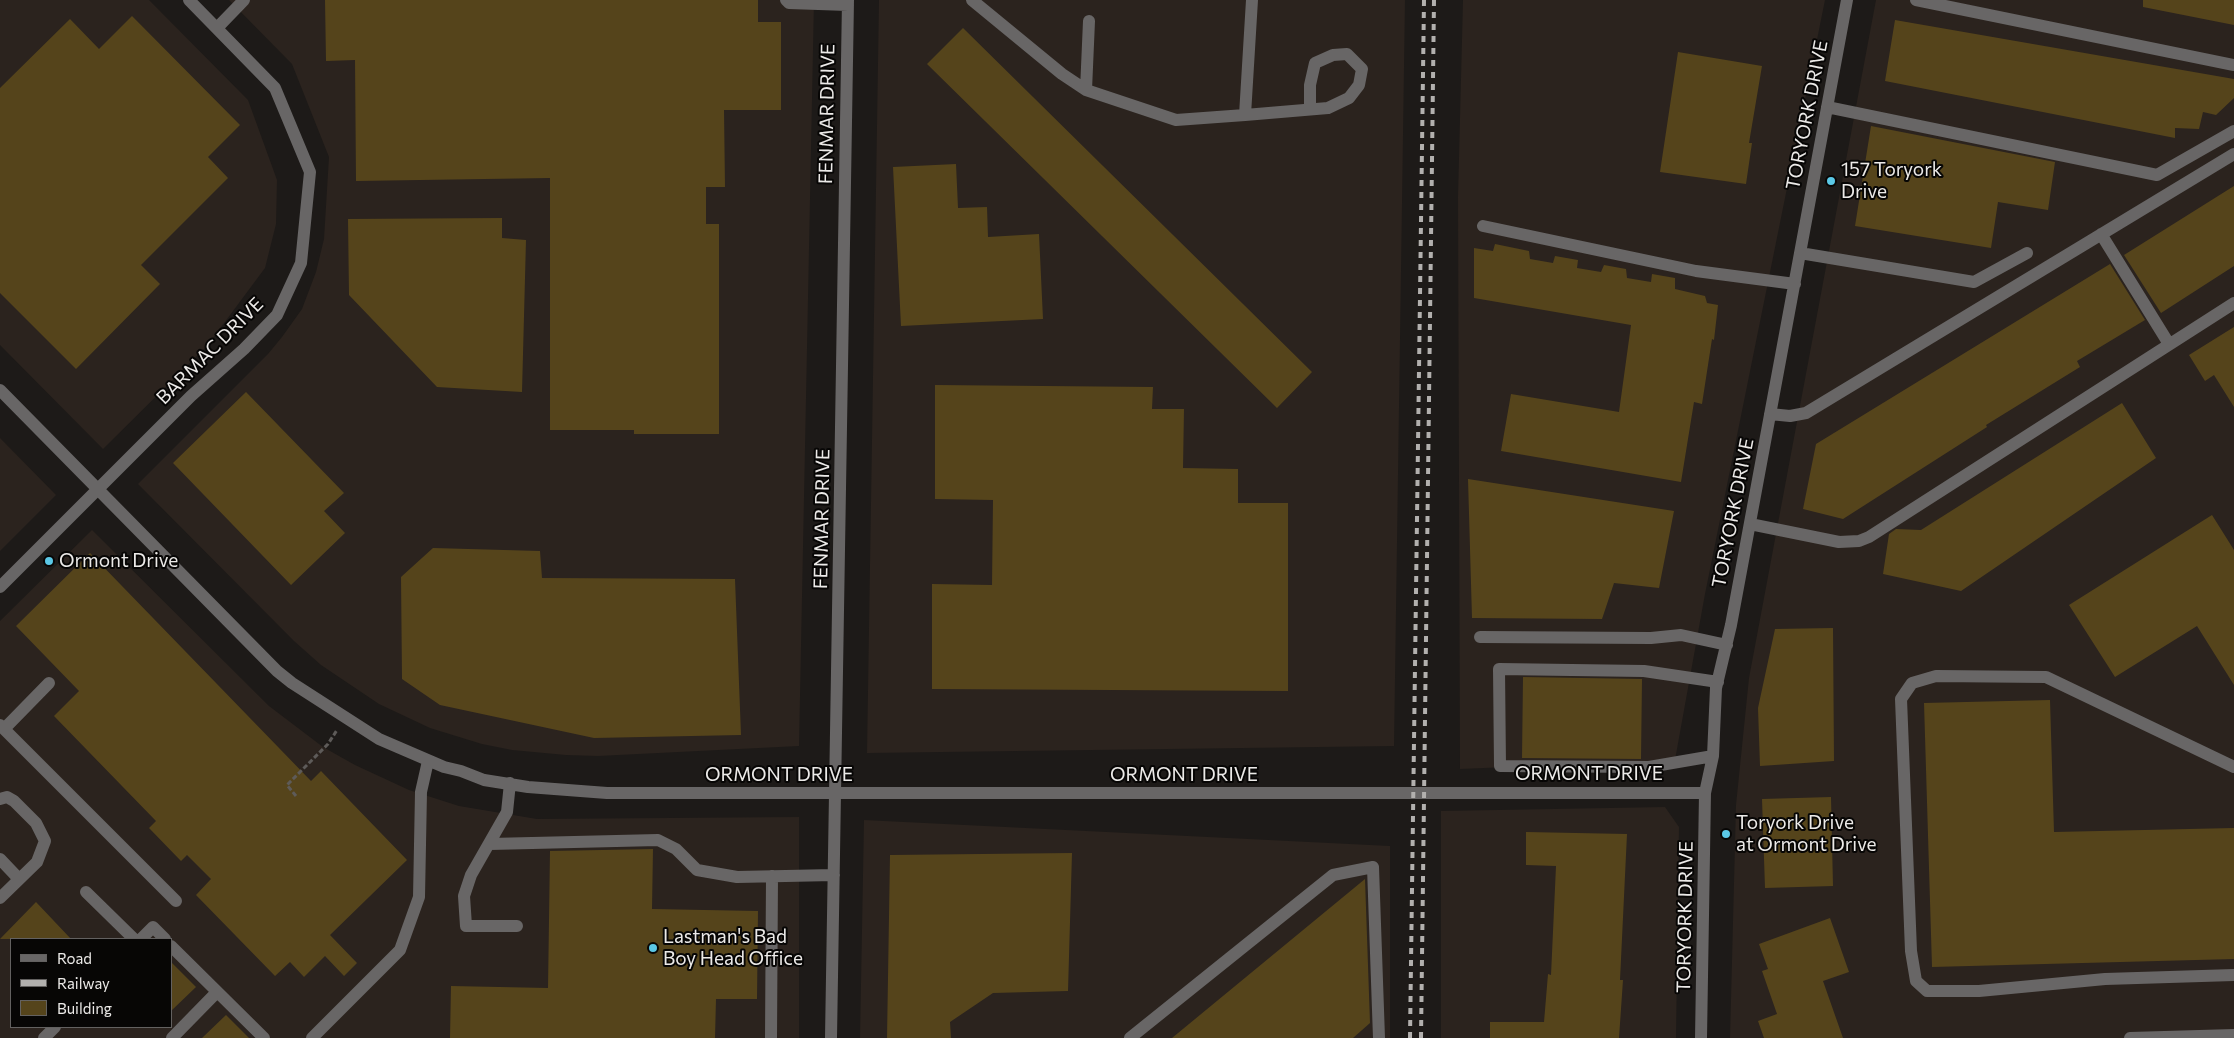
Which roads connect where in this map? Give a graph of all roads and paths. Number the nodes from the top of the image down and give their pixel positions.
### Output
1 (244, 0) edge
2 (786, 0) edge
3 (972, 0) edge
4 (1252, 0) edge
5 (1848, 0) edge
6 (1916, 0) edge
7 (196, 2) edge
8 (848, 2) edge
9 (1089, 21) dead end
10 (217, 28) junction
11 (2234, 64) edge
12 (1086, 90) junction
13 (1828, 107) junction
14 (1310, 109) junction
15 (1245, 115) junction
16 (2234, 131) edge
17 (2234, 154) edge
18 (1483, 226) dead end
19 (2101, 234) junction
20 (1800, 253) junction
21 (2027, 253) dead end
22 (1795, 284) junction
23 (2234, 303) edge
24 (2169, 344) junction
25 (0, 390) edge
26 (1770, 414) junction
27 (97, 490) junction
28 (1750, 524) junction
29 (0, 586) edge
30 (1480, 636) dead end
31 (1727, 645) junction
32 (1718, 682) junction
33 (48, 683) dead end
34 (344, 718) junction
35 (2, 727) edge
36 (1713, 756) junction
37 (428, 761) junction
38 (2234, 767) edge
39 (510, 783) junction
40 (836, 794) junction
41 (1705, 794) junction
42 (296, 796) dead end
43 (0, 799) edge
44 (490, 844) junction
45 (0, 859) edge
46 (834, 875) junction
47 (772, 876) junction
48 (20, 879) junction
49 (86, 892) dead end
50 (0, 898) edge
51 (176, 900) dead end
52 (517, 926) dead end
53 (133, 938) edge
54 (142, 938) edge
55 (163, 938) edge
56 (172, 947) edge
57 (2234, 975) edge
58 (217, 992) junction
59 (54, 1028) edge
60 (2234, 1035) edge
61 (44, 1038) edge
62 (172, 1038) edge
63 (264, 1038) edge
64 (312, 1038) edge
65 (771, 1038) edge
66 (832, 1038) edge
67 (1130, 1038) edge
68 (1379, 1038) edge
69 (1701, 1038) edge
70 (2130, 1038) edge

1 - 10 street
2 - 8 street
3 - 12 street
4 - 15 street
5 - 13 street, TORYORK DRIVE
6 - 11 street
7 - 10 street, BARMAC DRIVE
8 - 40 street, FENMAR DRIVE
9 - 12 street
10 - 27 street, BARMAC DRIVE
12 - 15 street
13 - 16 street
13 - 20 street, TORYORK DRIVE
14 - 14 street
14 - 15 street
17 - 19 street
18 - 22 street
19 - 24 street
19 - 26 street
20 - 21 street
20 - 22 street, TORYORK DRIVE
22 - 26 street, TORYORK DRIVE
23 - 24 street
24 - 28 street
25 - 27 street, ORMONT DRIVE
26 - 28 street, TORYORK DRIVE
27 - 29 street, BARMAC DRIVE
27 - 34 street, ORMONT DRIVE
28 - 31 street, TORYORK DRIVE
30 - 31 street
31 - 32 street, TORYORK DRIVE
32 - 36 street, TORYORK DRIVE
32 - 36 street
33 - 35 street
34 - 37 street, ORMONT DRIVE
34 - 42 path
35 - 51 street
36 - 41 street, TORYORK DRIVE
37 - 39 street, ORMONT DRIVE
37 - 64 street
38 - 57 street
39 - 40 street, ORMONT DRIVE
39 - 44 street
40 - 41 street, ORMONT DRIVE
40 - 46 street, FENMAR DRIVE
41 - 69 street, TORYORK DRIVE
43 - 48 street
44 - 47 street
44 - 52 street
45 - 48 street
46 - 47 street
46 - 66 street, FENMAR DRIVE
47 - 65 street
48 - 50 street
49 - 53 street
54 - 55 street
56 - 58 street
58 - 62 street
58 - 63 street
59 - 61 street
60 - 70 street
67 - 68 street

